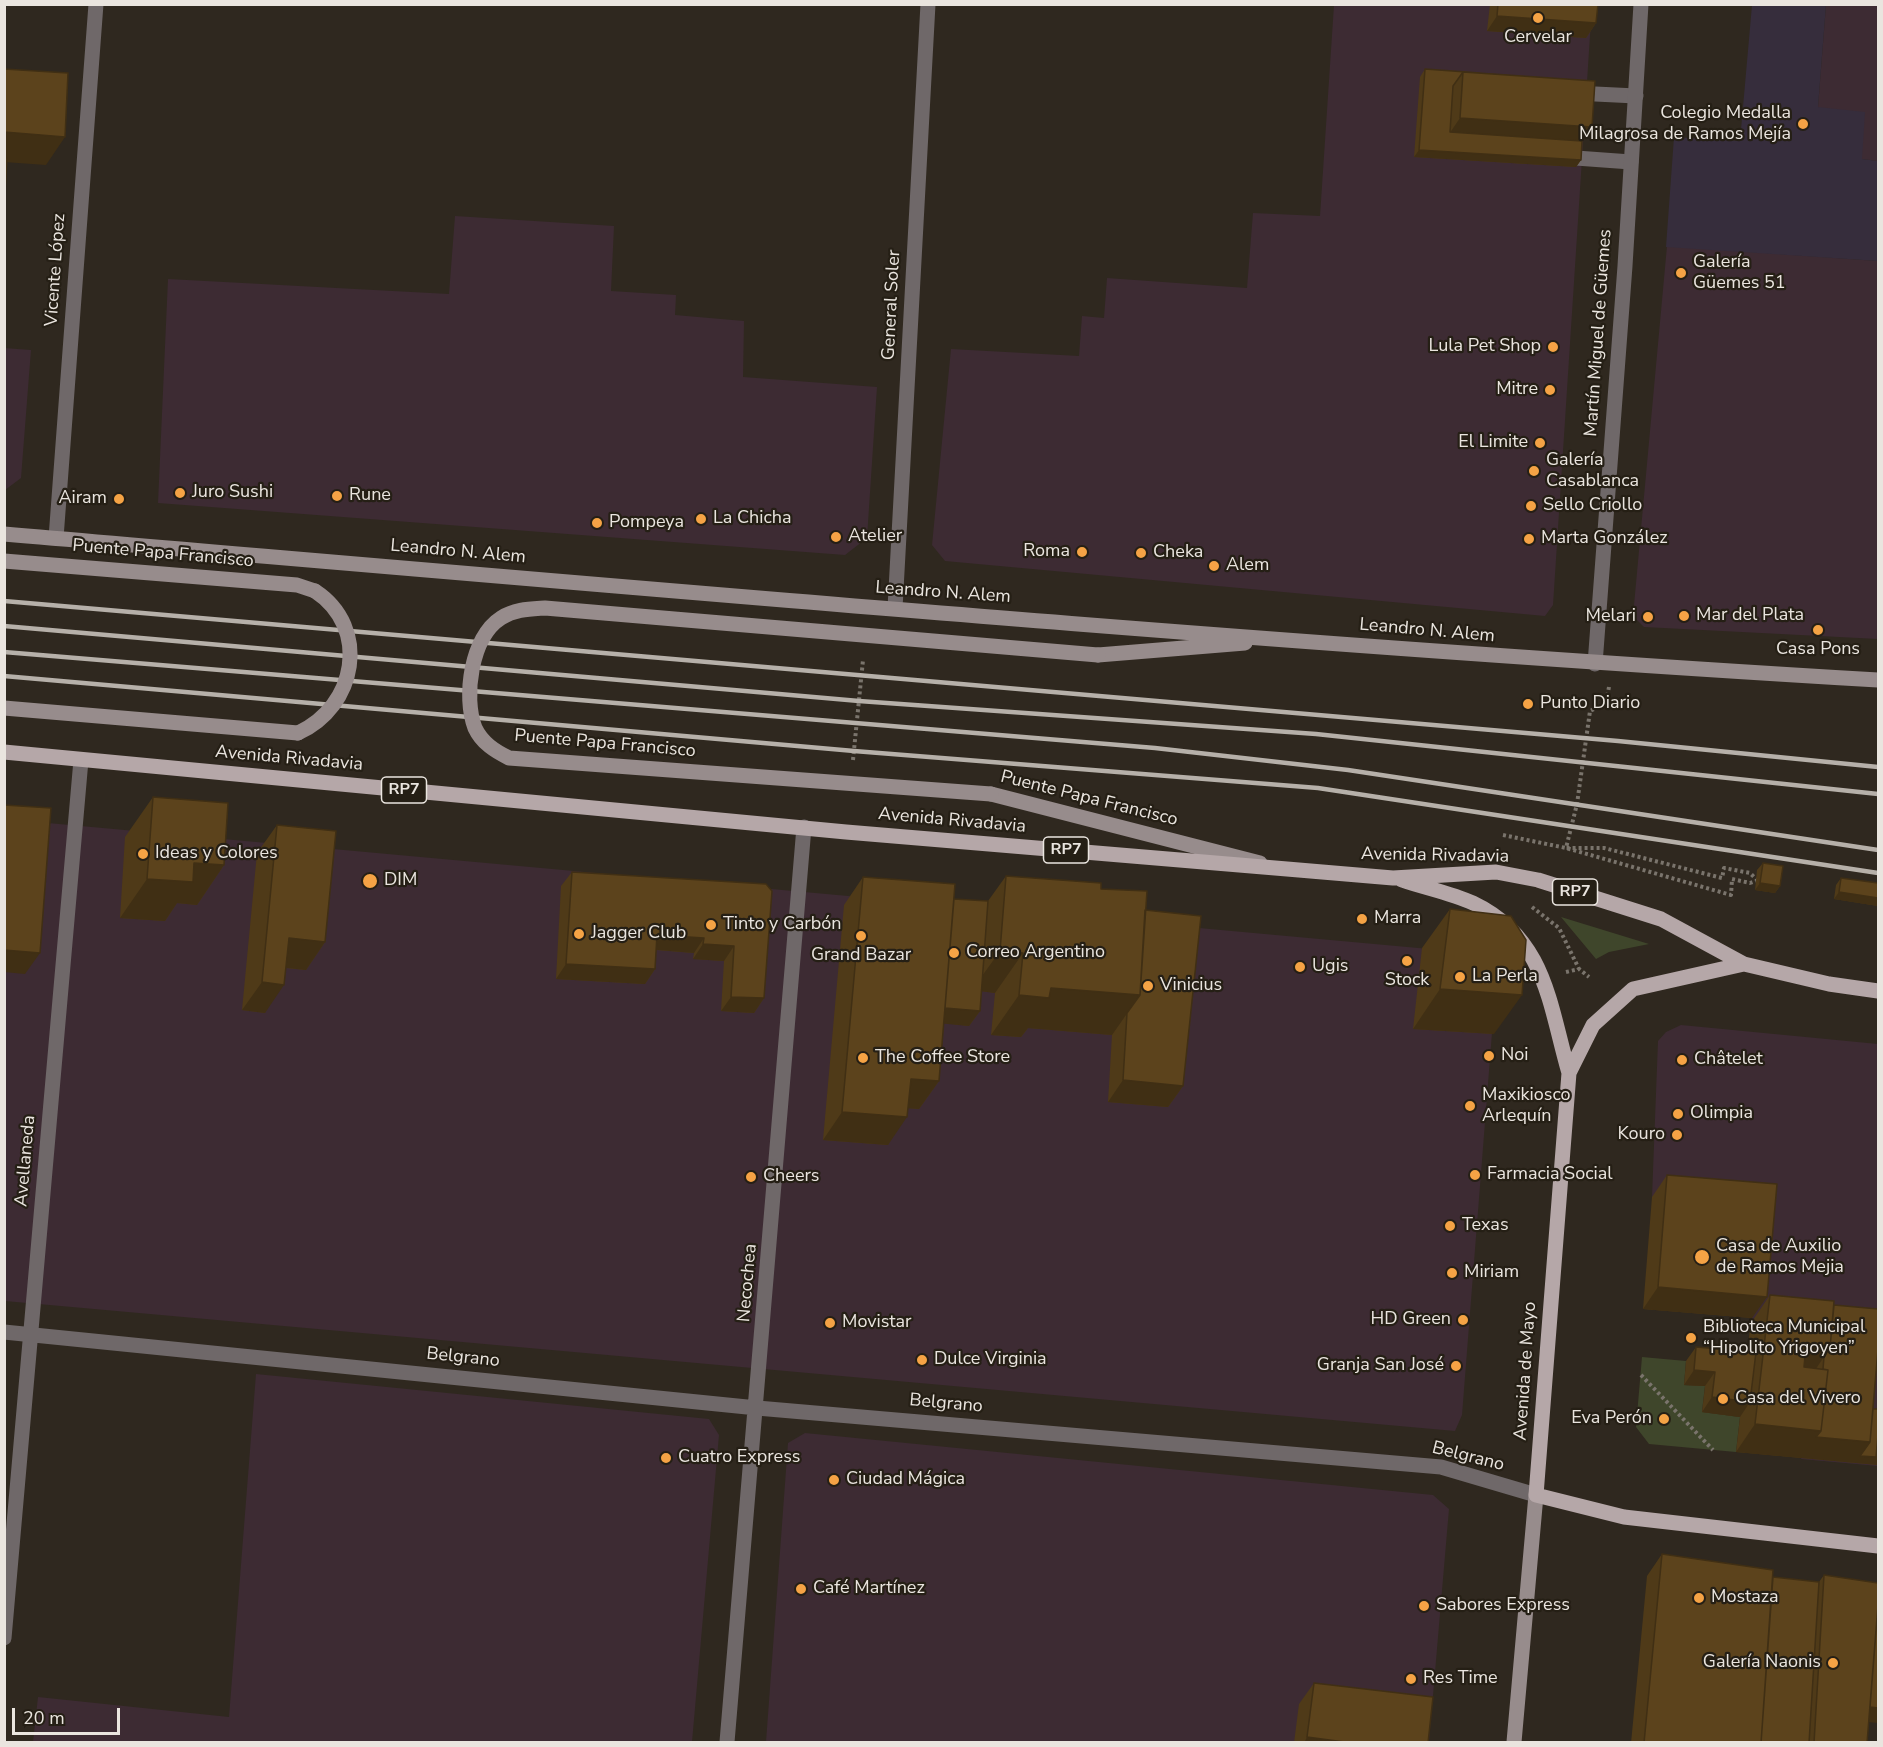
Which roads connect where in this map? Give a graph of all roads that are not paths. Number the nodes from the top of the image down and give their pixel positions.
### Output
1 (96, 4) edge
2 (928, 4) edge
3 (1641, 4) edge
4 (1555, 92) edge
5 (1636, 96) junction
6 (1549, 156) edge
7 (1631, 162) junction
8 (4, 534) edge
9 (56, 538) junction
10 (4, 561) edge
11 (895, 608) junction
12 (1292, 640) junction
13 (1595, 664) junction
14 (1878, 680) edge
15 (4, 708) edge
16 (4, 753) edge
17 (81, 759) junction
18 (804, 827) junction
19 (1287, 869) junction
20 (1393, 878) junction
21 (1744, 964) junction
22 (1878, 991) edge
23 (1569, 1073) junction
24 (4, 1332) edge
25 (31, 1334) junction
26 (757, 1408) junction
27 (1536, 1495) junction
28 (1878, 1546) edge
29 (4, 1638) edge
30 (727, 1743) edge
31 (1514, 1743) edge

1 - 9 street, Vicente López
2 - 11 street, General Soler
3 - 5 street, Martín Miguel de Güemes
4 - 5 street
5 - 7 street, Martín Miguel de Güemes
6 - 7 street
7 - 13 street, Martín Miguel de Güemes
8 - 9 street, Leandro N. Alem
9 - 11 street, Leandro N. Alem
10 - 15 street, Puente Papa Francisco, bridge
11 - 12 street, Leandro N. Alem
12 - 13 street, Leandro N. Alem
12 - 19 street, Puente Papa Francisco, bridge
13 - 14 street, Leandro N. Alem
16 - 17 main road, Avenida Rivadavia / RP7
17 - 18 main road, Avenida Rivadavia / RP7
17 - 25 street, Avellaneda
18 - 19 main road, Avenida Rivadavia / RP7
18 - 26 street, Necochea
19 - 20 main road, Avenida Rivadavia / RP7
20 - 21 main road, Avenida Rivadavia / RP7
20 - 23 main road, Avenida de Mayo
21 - 22 main road, Avenida Rivadavia / RP7
21 - 23 main road, Avenida de Mayo
23 - 27 main road, Avenida de Mayo
24 - 25 street, Belgrano
25 - 26 street, Belgrano
25 - 29 street, Avellaneda
26 - 27 street, Belgrano
26 - 30 street, Necochea
27 - 28 main road, Belgrano
27 - 31 street, Avenida de Mayo

